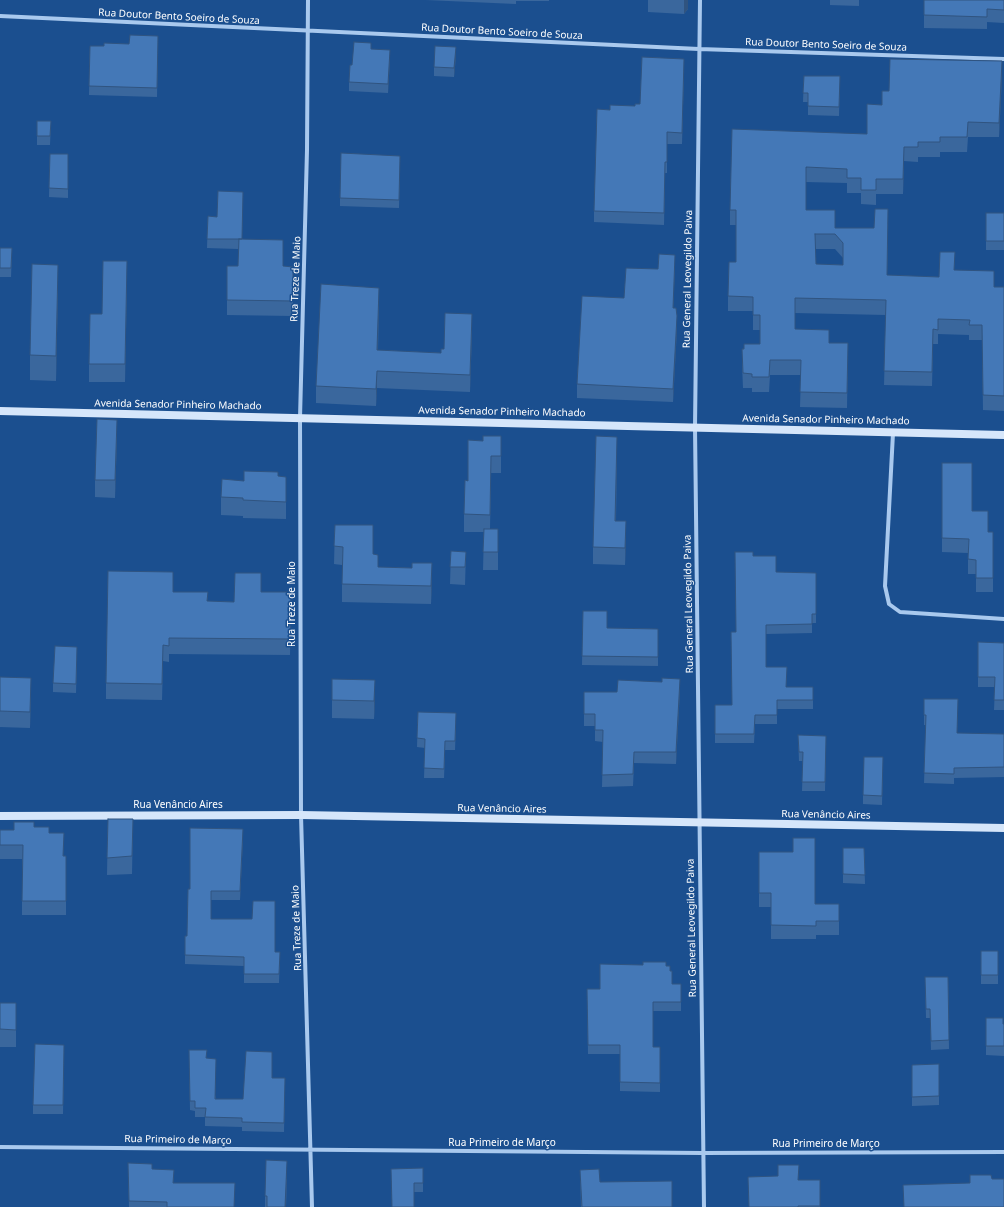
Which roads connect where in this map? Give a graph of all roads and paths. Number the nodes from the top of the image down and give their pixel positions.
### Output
1 (308, 0) edge
2 (700, 0) edge
3 (0, 16) edge
4 (308, 31) junction
5 (699, 49) junction
6 (1004, 59) edge
7 (0, 411) edge
8 (300, 418) junction
9 (695, 427) junction
10 (893, 432) junction
11 (1004, 435) edge
12 (1004, 619) edge
13 (301, 815) junction
14 (0, 816) edge
15 (699, 823) junction
16 (1004, 828) edge
17 (0, 1147) edge
18 (311, 1150) junction
19 (1004, 1152) edge
20 (702, 1153) junction
21 (312, 1207) edge
22 (704, 1207) edge

1 - 4 street, Rua Treze de Maio
2 - 5 street, Rua General Leovegildo Paiva
3 - 4 street, Rua Doutor Bento Soeiro de Souza
4 - 5 street, Rua Doutor Bento Soeiro de Souza
4 - 8 street, Rua Treze de Maio
5 - 6 street, Rua Doutor Bento Soeiro de Souza
5 - 9 street, Rua General Leovegildo Paiva
7 - 8 main road, Avenida Senador Pinheiro Machado
8 - 9 main road, Avenida Senador Pinheiro Machado
8 - 13 street, Rua Treze de Maio
9 - 10 main road, Avenida Senador Pinheiro Machado
9 - 15 street, Rua General Leovegildo Paiva
10 - 11 main road, Avenida Senador Pinheiro Machado
10 - 12 street
13 - 14 main road, Rua Venâncio Aires
13 - 15 main road, Rua Venâncio Aires
13 - 18 street, Rua Treze de Maio
15 - 16 main road, Rua Venâncio Aires
15 - 20 street, Rua General Leovegildo Paiva
17 - 18 street, Rua Primeiro de Março
18 - 20 street, Rua Primeiro de Março
18 - 21 street, Rua Treze de Maio
19 - 20 street, Rua Primeiro de Março
20 - 22 street, Rua General Leovegildo Paiva

